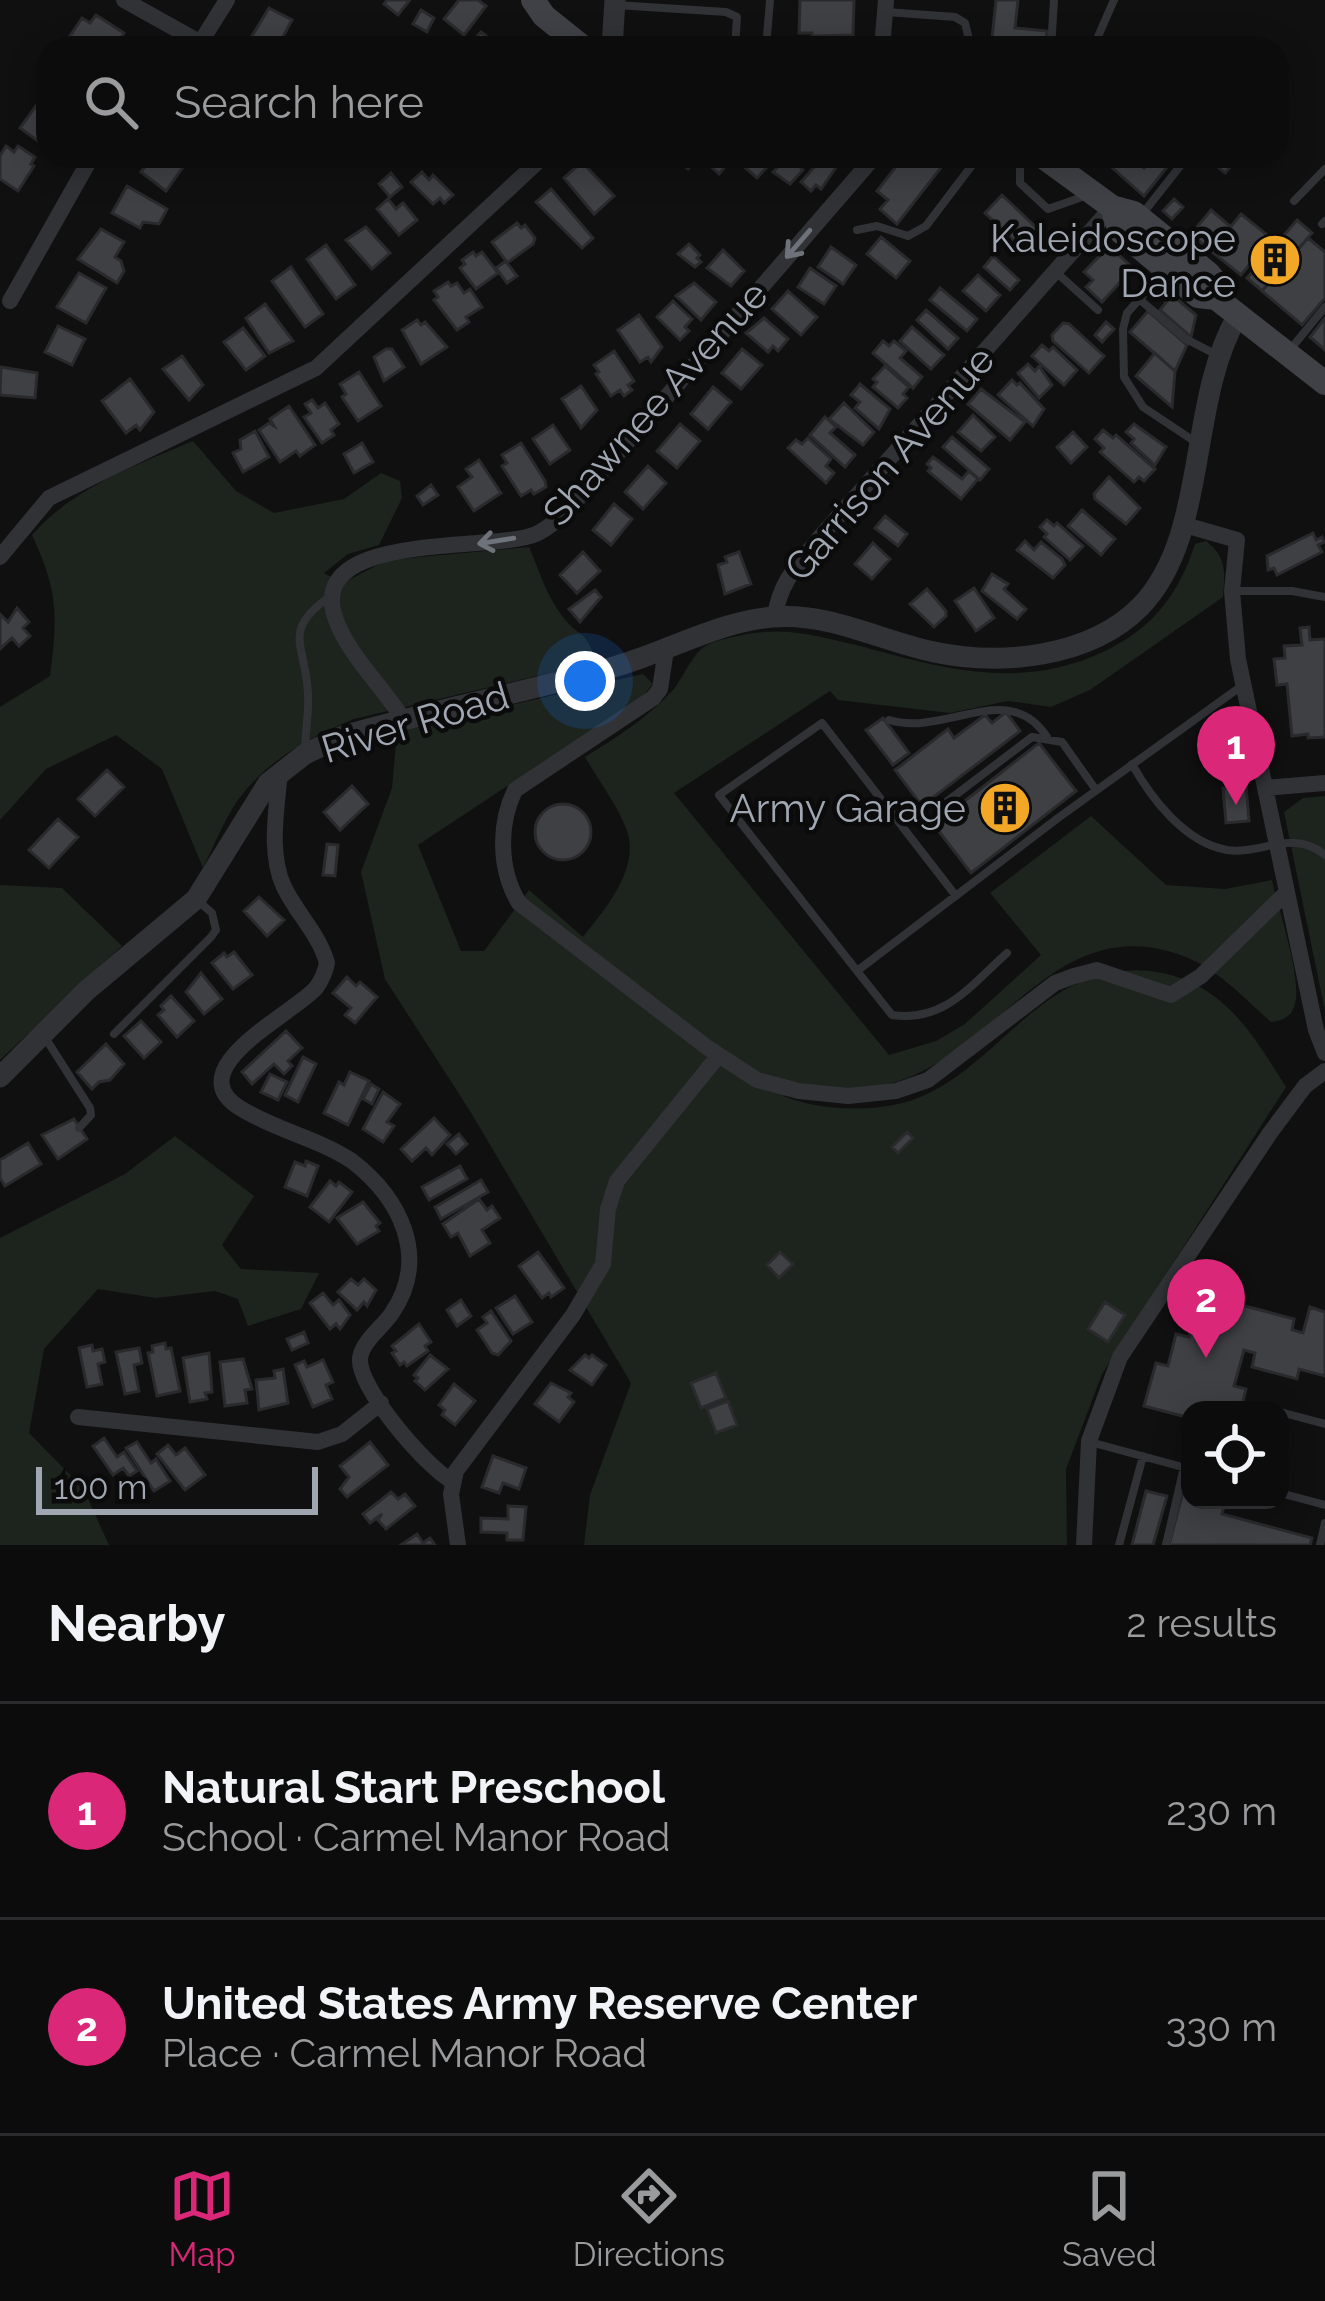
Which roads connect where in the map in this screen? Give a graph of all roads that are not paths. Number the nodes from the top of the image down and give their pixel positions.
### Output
1 (124, 0) edge
2 (227, 0) edge
3 (533, 0) edge
4 (770, 0) edge
5 (1054, 0) edge
6 (1114, 0) edge
7 (615, 3) edge
8 (885, 6) edge
9 (183, 36) edge
10 (205, 36) edge
11 (569, 36) edge
12 (613, 36) edge
13 (736, 36) edge
14 (767, 36) edge
15 (883, 36) edge
16 (968, 36) edge
17 (1052, 36) edge
18 (1099, 36) edge
19 (85, 168) edge
20 (531, 168) edge
21 (864, 168) edge
22 (970, 168) edge
23 (1020, 168) edge
24 (1065, 168) edge
25 (1179, 168) edge
26 (1325, 170) edge
27 (1102, 200) junction
28 (1294, 201) dead end
29 (1139, 218) junction
30 (857, 230) dead end
31 (1166, 269) junction
32 (1056, 272) junction
33 (1216, 298) junction
34 (1139, 299) junction
35 (10, 301) dead end
36 (1325, 307) edge
37 (1097, 310) dead end
38 (1237, 317) junction
39 (1288, 352) junction
40 (1216, 355) junction
41 (1325, 383) edge
42 (1199, 445) junction
43 (1184, 525) junction
44 (0, 557) edge
45 (1232, 591) junction
46 (332, 595) junction
47 (1325, 597) edge
48 (776, 616) junction
49 (666, 650) junction
50 (1244, 684) junction
51 (403, 718) junction
52 (890, 720) dead end
53 (1048, 738) junction
54 (305, 754) junction
55 (1132, 764) junction
56 (280, 771) junction
57 (1325, 783) edge
58 (1265, 788) junction
59 (1096, 790) junction
60 (937, 809) dead end
61 (1274, 843) junction
62 (1325, 856) edge
63 (1287, 892) junction
64 (956, 896) junction
65 (196, 899) junction
66 (1006, 953) dead end
67 (857, 971) junction
68 (43, 1033) junction
69 (114, 1034) dead end
70 (1325, 1053) edge
71 (719, 1054) junction
72 (1325, 1071) edge
73 (0, 1077) edge
74 (80, 1128) dead end
75 (381, 1403) junction
76 (1289, 1414) edge
77 (78, 1417) dead end
78 (1325, 1424) edge
79 (1089, 1442) junction
80 (1143, 1456) junction
81 (1181, 1466) edge
82 (452, 1481) junction
83 (1181, 1490) edge
84 (1289, 1495) edge
85 (1325, 1505) edge
86 (1325, 1523) edge
87 (458, 1545) edge
88 (1084, 1545) edge
89 (1119, 1545) edge
90 (1166, 1545) edge
91 (1320, 1545) edge

1 - 9 street
2 - 10 street
3 - 11 main road
4 - 14 lane
5 - 17 lane
6 - 18 lane
7 - 12 street
7 - 13 lane
8 - 15 street
8 - 16 lane
19 - 35 street
20 - 44 street
21 -> 46 street, Shawnee Avenue
22 - 30 lane
23 - 27 lane
24 - 27 main road
25 - 29 lane
26 - 28 lane
27 - 29 main road
27 - 31 main road
27 - 32 street, Garrison Avenue
29 - 33 main road
31 - 33 main road
31 - 34 lane
32 - 37 lane
32 - 48 street, Garrison Avenue
33 - 38 main road
34 - 40 lane
34 - 42 lane
36 - 39 lane
38 - 39 main road
38 - 40 street, River Road
39 - 41 main road
40 - 42 street, River Road
42 - 43 street, River Road
43 - 45 street
43 - 48 street, River Road
45 - 47 lane
45 - 50 street
46 - 51 street
46 - 54 lane
48 - 49 street, River Road
49 - 51 street, River Road
49 - 71 street
50 - 55 lane
50 - 58 street
51 - 54 street, River Road
52 - 53 lane
53 - 59 lane
53 - 60 lane
54 - 56 street, River Road
55 - 59 lane
55 - 61 lane
56 - 65 street, River Road
56 - 75 street
57 - 58 street
58 - 61 street
59 - 64 lane
61 - 62 lane
61 - 63 street
63 - 70 street
63 - 71 street
64 - 67 lane
64 - 67 lane
65 - 68 street, River Road
65 - 69 lane
66 - 67 lane
68 - 73 street, River Road
68 - 74 lane
71 - 82 street
72 - 79 street
75 - 77 street
75 - 82 street
76 - 78 lane
79 - 80 lane
79 - 88 street
80 - 81 lane
80 - 89 lane
82 - 87 street
83 - 90 lane
84 - 85 lane
86 - 91 lane

